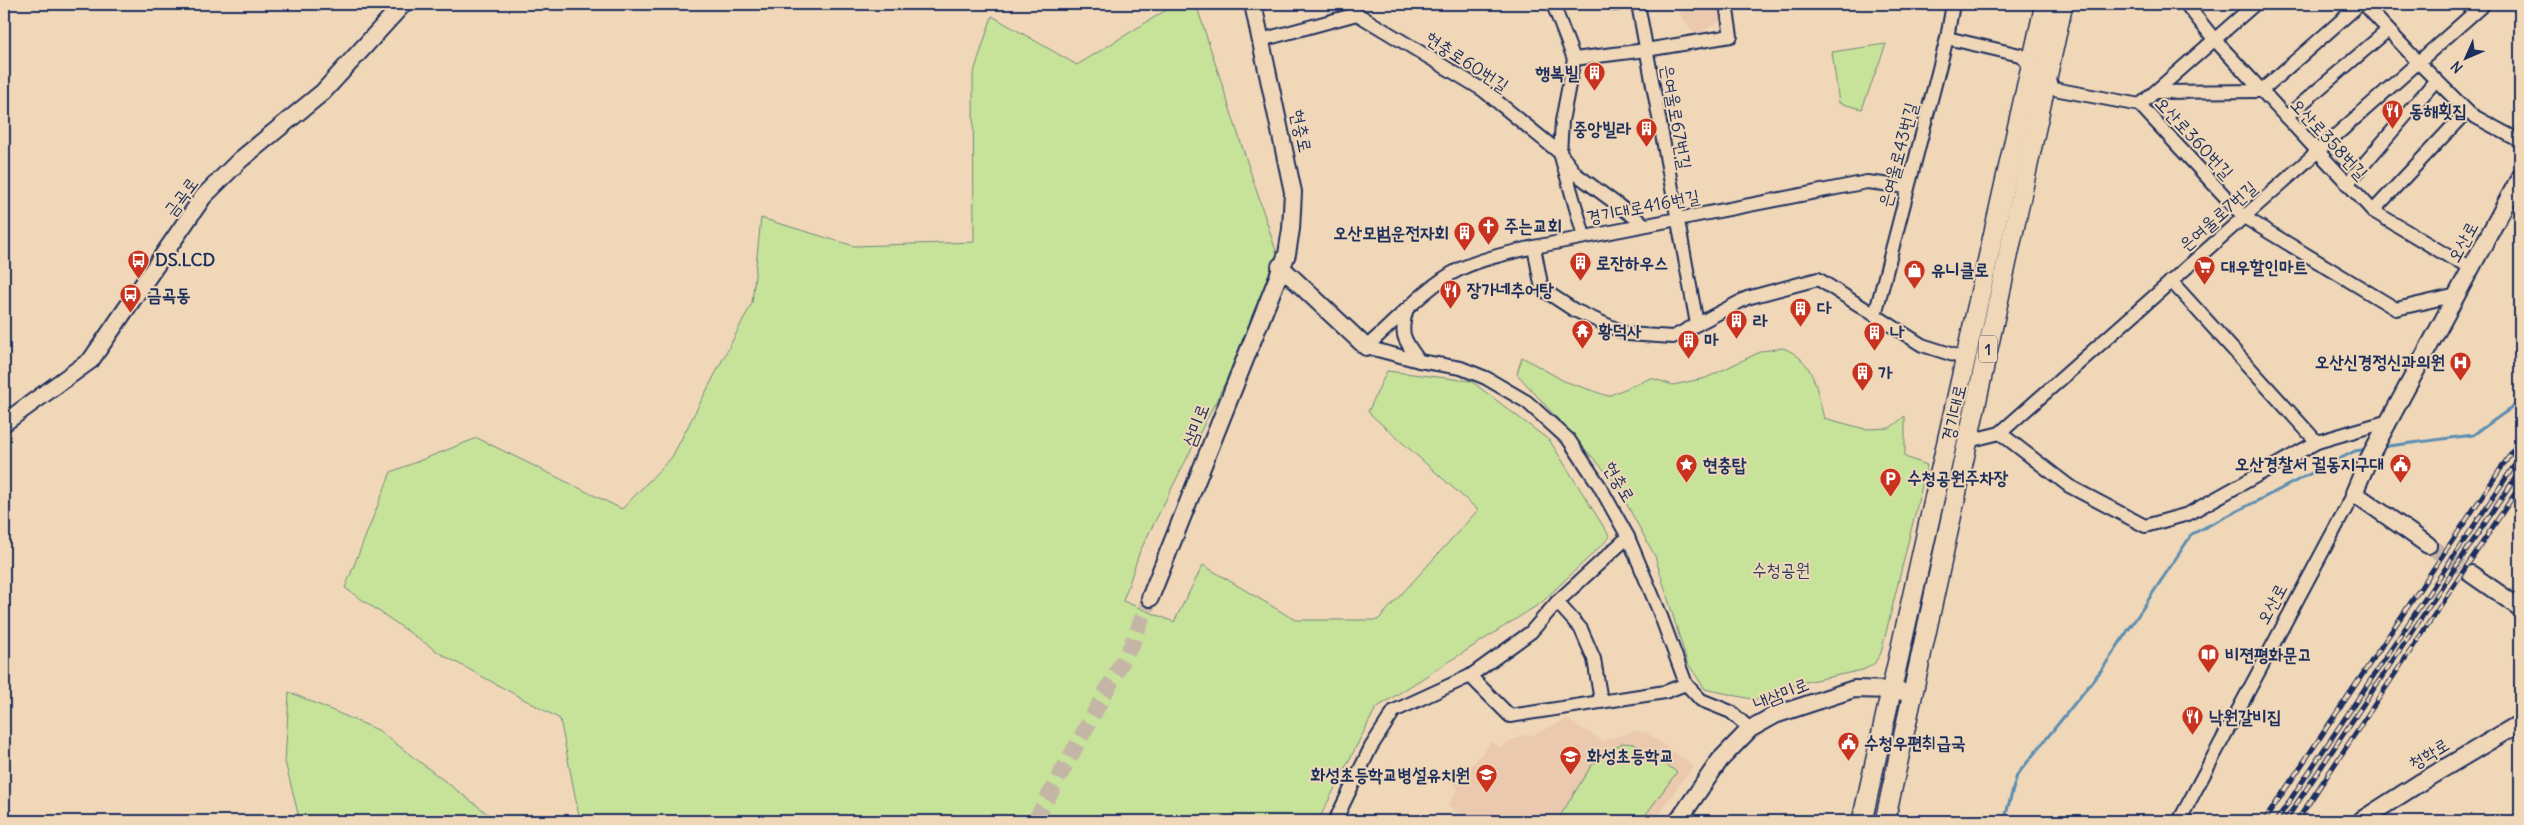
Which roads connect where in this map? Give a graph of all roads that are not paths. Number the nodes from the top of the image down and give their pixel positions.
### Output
1 (403, 4) edge
2 (1253, 4) edge
3 (1553, 4) edge
4 (1638, 4) edge
5 (1726, 4) edge
6 (1953, 4) edge
7 (2045, 4) edge
8 (2063, 4) edge
9 (2186, 4) edge
10 (2255, 4) edge
11 (2360, 4) edge
12 (2364, 4) edge
13 (2484, 4) edge
14 (2388, 30) junction
15 (1947, 38) junction
16 (2214, 39) junction
17 (1261, 40) junction
18 (1646, 50) junction
19 (1574, 59) junction
20 (2418, 62) junction
21 (2039, 71) junction
22 (2436, 80) junction
23 (2261, 91) junction
24 (2157, 92) junction
25 (2140, 105) junction
26 (2467, 111) junction
27 (2286, 117) junction
28 (2520, 141) edge
29 (2317, 152) junction
30 (1560, 153) junction
31 (2520, 177) edge
32 (2348, 184) junction
33 (1908, 187) junction
34 (2373, 211) junction
35 (2244, 216) junction
36 (1677, 218) junction
37 (1645, 224) junction
38 (1584, 236) junction
39 (1534, 247) junction
40 (1280, 266) junction
41 (2472, 267) junction
42 (2171, 281) junction
43 (2457, 296) junction
44 (1406, 312) junction
45 (1875, 315) junction
46 (1697, 324) junction
47 (1366, 347) junction
48 (1966, 358) junction
49 (1419, 362) junction
50 (4, 423) edge
51 (2387, 426) junction
52 (2000, 433) junction
53 (1968, 440) junction
54 (2317, 442) junction
55 (2354, 493) junction
56 (1628, 537) junction
57 (2428, 545) tunnel mouth
58 (2471, 574) tunnel mouth
59 (1150, 598) tunnel mouth
60 (1557, 602) junction
61 (2520, 608) edge
62 (1470, 676) junction
63 (1686, 684) junction
64 (1892, 690) junction
65 (1913, 694) junction
66 (1600, 701) junction
67 (2520, 723) edge
68 (1750, 729) junction
69 (1335, 821) edge
70 (1678, 821) edge
71 (1862, 821) edge
72 (1885, 821) edge
73 (2179, 821) edge
74 (2360, 821) edge

1 - 50 street, 금곡로
2 - 17 street, 현충로
3 - 19 street
4 - 18 street, 은여울로67번길
5 - 18 street
6 - 15 street, 은여울로43번길
7 - 21 main road, 경기대로 / 1
8 - 21 main road, 경기대로 / 1
9 - 16 street, 오산로358번길
10 - 16 street
11 - 23 street
12 - 14 street
13 - 20 street, 은여울로7번길
14 - 20 street
14 - 27 street
15 - 21 street
15 - 33 street, 은여울로43번길
16 - 23 street, 오산로358번길
16 - 24 street
17 - 30 street, 현충로60번길
17 - 40 street, 현충로
18 - 19 street
18 - 36 street, 은여울로67번길
19 - 30 street
20 - 22 street
20 - 29 street, 은여울로7번길
21 - 25 street, 오산로360번길
21 - 48 main road, 경기대로 / 1
21 - 53 main road, 경기대로 / 1
22 - 26 street
22 - 32 street
23 - 24 street
23 - 27 street, 오산로358번길
24 - 25 street
25 - 35 street, 오산로360번길
26 - 28 street
26 - 34 street
27 - 29 street, 오산로358번길
29 - 32 street, 오산로358번길
29 - 35 street, 은여울로7번길
30 - 37 street, 현충로60번길
30 - 38 street
31 - 41 street, 오산로
32 - 34 street, 오산로358번길
33 - 36 street, 경기대로416번길
33 - 45 street, 은여울로43번길
34 - 41 street, 오산로358번길
35 - 42 street, 은여울로7번길
35 - 43 street, 오산로360번길
36 - 37 street, 경기대로416번길
36 - 46 street, 은여울로67번길
37 - 38 street, 경기대로416번길
38 - 39 street, 경기대로416번길
39 - 44 street, 경기대로416번길
39 - 46 street
40 - 47 street
40 - 59 street, 삼미로
41 - 43 street, 오산로
42 - 52 street, 은여울로7번길
42 - 54 street
43 - 51 street, 오산로
44 - 47 street, 경기대로416번길
44 - 49 street
45 - 46 street
45 - 48 street
47 - 49 street, 현충로
48 - 64 main road, 경기대로 / 1
49 - 56 street, 현충로
51 - 54 street
51 - 55 street, 오산로
52 - 53 street, 은여울로7번길
52 - 54 street
53 - 65 main road, 경기대로 / 1
55 - 57 street
55 - 73 street, 오산로
56 - 60 street
56 - 63 street, 현충로
58 - 61 street
60 - 62 street
60 - 66 street
62 - 66 street
62 - 69 street
63 - 66 street
63 - 68 street, 현충로
64 - 65 street, 내삼미로
64 - 68 street, 내삼미로
64 - 71 main road, 경기대로 / 1
65 - 72 main road, 경기대로 / 1
67 - 74 street, 청학로
68 - 70 street, 내삼미로

